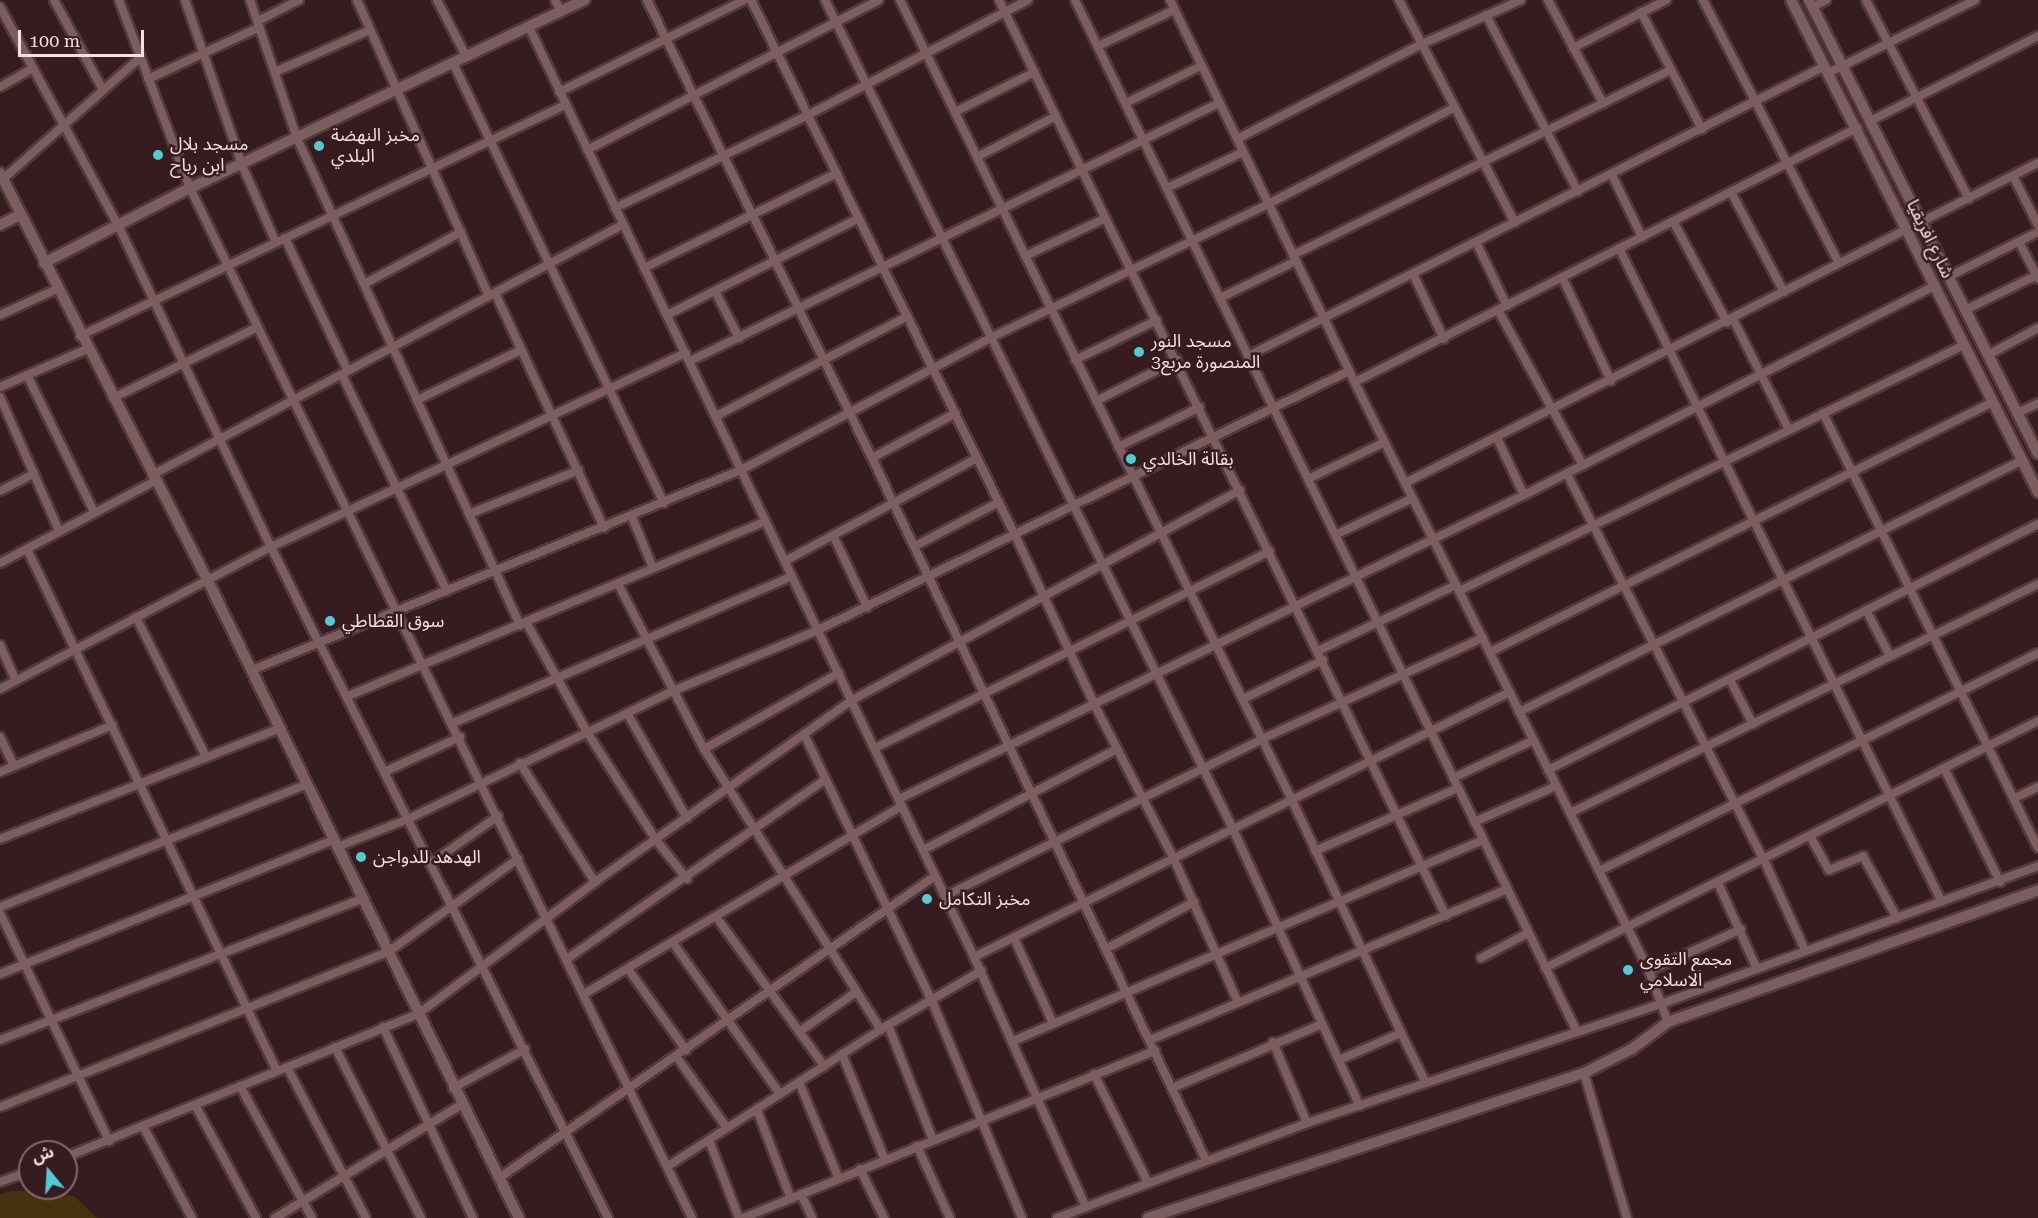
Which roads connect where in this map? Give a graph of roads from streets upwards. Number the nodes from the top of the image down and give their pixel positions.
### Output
1 (54, 0) edge
2 (119, 0) edge
3 (185, 0) edge
4 (250, 0) edge
5 (299, 0) edge
6 (357, 0) edge
7 (437, 0) edge
8 (555, 0) edge
9 (584, 0) edge
10 (647, 0) edge
11 (744, 0) edge
12 (751, 0) edge
13 (825, 0) edge
14 (879, 0) edge
15 (900, 0) edge
16 (999, 0) edge
17 (1028, 0) edge
18 (1075, 0) edge
19 (1170, 0) edge
20 (1399, 0) edge
21 (1521, 0) edge
22 (1548, 0) edge
23 (1665, 0) edge
24 (1703, 0) edge
25 (1791, 0) edge
26 (1826, 0) edge
27 (1866, 0) edge
28 (1975, 0) edge
29 (1811, 3) edge
30 (0, 7) edge
31 (1174, 10) junction
32 (561, 11) junction
33 (1005, 12) junction
34 (1641, 12) junction
35 (1486, 15) junction
36 (836, 21) junction
37 (259, 24) junction
38 (529, 27) junction
39 (370, 30) junction
40 (2038, 36) edge
41 (667, 38) junction
42 (1422, 44) junction
43 (1888, 44) junction
44 (1098, 46) junction
45 (1574, 48) junction
46 (204, 52) junction
47 (777, 54) junction
48 (926, 54) junction
49 (466, 56) junction
50 (140, 58) junction
51 (453, 63) junction
52 (1202, 66) junction
53 (1842, 66) junction
54 (33, 68) junction
55 (1826, 69) junction
56 (1671, 70) junction
57 (275, 72) junction
58 (1035, 72) junction
59 (148, 79) junction
60 (865, 82) junction
61 (0, 87) edge
62 (103, 90) junction
63 (397, 91) junction
64 (559, 92) junction
65 (695, 96) junction
66 (1916, 96) junction
67 (1755, 101) junction
68 (1126, 103) junction
69 (1219, 103) junction
70 (1603, 103) junction
71 (565, 105) junction
72 (1453, 108) junction
73 (955, 112) junction
74 (808, 115) junction
75 (1056, 116) junction
76 (1870, 121) junction
77 (66, 124) junction
78 (1857, 128) junction
79 (1702, 129) junction
80 (1547, 131) junction
81 (297, 138) junction
82 (1237, 139) junction
83 (1144, 140) junction
84 (492, 141) junction
85 (588, 150) junction
86 (1243, 152) junction
87 (724, 155) junction
88 (977, 157) junction
89 (1484, 161) junction
90 (1788, 163) junction
91 (2038, 163) edge
92 (242, 165) junction
93 (1083, 169) junction
94 (434, 170) junction
95 (837, 173) junction
96 (1612, 175) junction
97 (1, 176) edge
98 (2013, 176) junction
99 (190, 188) junction
100 (1167, 188) junction
101 (1578, 192) junction
102 (1731, 192) junction
103 (1969, 199) junction
104 (1268, 204) junction
105 (615, 208) junction
106 (1002, 208) junction
107 (20, 215) junction
108 (753, 215) junction
109 (335, 216) junction
110 (859, 218) junction
111 (1106, 218) junction
112 (1673, 221) junction
113 (1921, 222) junction
114 (1515, 223) junction
115 (0, 225) edge
116 (118, 225) junction
117 (622, 225) junction
118 (2038, 225) edge
119 (1907, 229) junction
120 (461, 232) junction
121 (2038, 232) edge
122 (1642, 237) junction
123 (285, 238) junction
124 (943, 240) junction
125 (1193, 241) junction
126 (1476, 242) junction
127 (276, 243) junction
128 (2019, 243) junction
129 (1619, 248) junction
130 (1025, 256) junction
131 (1295, 258) junction
132 (774, 260) junction
133 (44, 263) junction
134 (1839, 263) junction
135 (548, 264) junction
136 (228, 266) junction
137 (644, 268) junction
138 (885, 268) junction
139 (1132, 271) junction
140 (1413, 274) junction
141 (2037, 276) edge
142 (1562, 277) junction
143 (1948, 277) junction
144 (366, 283) junction
145 (1935, 286) junction
146 (57, 289) junction
147 (715, 291) junction
148 (1784, 292) junction
149 (492, 294) junction
150 (1220, 298) junction
151 (153, 301) junction
152 (1507, 306) junction
153 (1051, 309) junction
154 (798, 310) junction
155 (1498, 310) junction
156 (1965, 310) junction
157 (0, 315) edge
158 (667, 315) junction
159 (908, 316) junction
160 (1323, 318) junction
161 (1158, 320) junction
162 (1730, 320) junction
163 (258, 327) junction
164 (2038, 328) edge
165 (80, 336) junction
166 (739, 338) junction
167 (990, 338) junction
168 (1443, 339) junction
169 (1964, 345) junction
170 (394, 347) junction
171 (87, 349) junction
172 (521, 350) junction
173 (1668, 351) junction
174 (686, 353) junction
175 (1988, 355) junction
176 (1248, 356) junction
177 (1075, 360) junction
178 (1177, 360) junction
179 (690, 361) junction
180 (824, 362) junction
181 (183, 365) junction
182 (934, 370) junction
183 (1349, 371) junction
184 (345, 373) junction
185 (27, 375) junction
186 (1759, 375) junction
187 (1611, 381) junction
188 (1355, 382) junction
189 (0, 387) edge
190 (610, 391) junction
191 (0, 397) edge
192 (113, 398) junction
193 (293, 400) junction
194 (417, 400) junction
195 (1096, 401) junction
196 (1993, 402) junction
197 (2038, 403) edge
198 (1695, 407) junction
199 (1200, 408) junction
200 (1274, 408) junction
201 (1554, 409) junction
202 (849, 412) junction
203 (956, 413) junction
204 (1823, 413) junction
205 (2017, 413) junction
206 (3, 415) edge
207 (552, 416) junction
208 (716, 416) junction
209 (1789, 430) junction
210 (1215, 437) junction
211 (1497, 438) junction
212 (218, 440) junction
213 (1384, 442) junction
214 (1118, 447) junction
215 (2038, 454) edge
216 (872, 458) junction
217 (977, 458) junction
218 (2023, 460) junction
219 (1724, 462) junction
220 (1583, 465) junction
221 (446, 466) junction
222 (579, 470) junction
223 (741, 470) junction
224 (1851, 471) junction
225 (33, 474) junction
226 (1567, 474) junction
227 (1133, 477) junction
228 (154, 478) junction
229 (1308, 479) junction
230 (1405, 483) junction
231 (398, 489) junction
232 (1240, 490) junction
233 (0, 492) edge
234 (2038, 492) edge
235 (1524, 495) junction
236 (1413, 498) junction
237 (999, 502) junction
238 (664, 503) junction
239 (894, 503) junction
240 (1074, 506) junction
241 (94, 512) junction
242 (349, 512) junction
243 (469, 514) junction
244 (632, 517) junction
245 (1755, 520) junction
246 (766, 521) junction
247 (2038, 524) edge
248 (1594, 526) junction
249 (604, 528) junction
250 (59, 531) junction
251 (1159, 532) junction
252 (1881, 533) junction
253 (833, 535) junction
254 (1015, 535) junction
255 (1335, 536) junction
256 (1434, 540) junction
257 (915, 546) junction
258 (271, 547) junction
259 (27, 549) junction
260 (1270, 551) junction
261 (785, 561) junction
262 (0, 563) edge
263 (1102, 563) junction
264 (653, 568) junction
265 (495, 573) junction
266 (792, 576) junction
267 (1356, 576) junction
268 (929, 577) junction
269 (207, 579) junction
270 (1785, 579) junction
271 (618, 584) junction
272 (1625, 584) junction
273 (2038, 584) edge
274 (1458, 588) junction
275 (1908, 590) junction
276 (447, 591) junction
277 (1188, 592) junction
278 (1042, 594) junction
279 (1296, 606) junction
280 (867, 607) junction
281 (1866, 610) junction
282 (396, 611) junction
283 (136, 616) junction
284 (1129, 620) junction
285 (523, 623) junction
286 (1378, 624) junction
287 (818, 630) junction
288 (1931, 636) junction
289 (647, 638) junction
290 (1483, 638) junction
291 (1811, 638) junction
292 (320, 641) junction
293 (958, 641) junction
294 (1654, 644) junction
295 (0, 645) edge
296 (1216, 646) junction
297 (76, 649) junction
298 (1069, 650) junction
299 (1318, 651) junction
300 (1490, 652) junction
301 (2038, 653) edge
302 (1890, 656) junction
303 (1323, 660) junction
304 (424, 666) junction
305 (252, 670) junction
306 (839, 673) junction
307 (1403, 675) junction
308 (1156, 676) junction
309 (558, 679) junction
310 (1730, 680) junction
311 (16, 681) junction
312 (1834, 684) junction
313 (0, 689) edge
314 (673, 691) junction
315 (1960, 691) junction
316 (982, 692) junction
317 (1510, 692) junction
318 (348, 696) junction
319 (1243, 699) junction
320 (852, 700) junction
321 (1343, 702) junction
322 (1685, 702) junction
323 (1094, 704) junction
324 (1520, 712) junction
325 (627, 713) junction
326 (2038, 721) edge
327 (453, 723) junction
328 (1753, 724) junction
329 (113, 725) junction
330 (280, 728) junction
331 (1430, 730) junction
332 (587, 732) junction
333 (804, 734) junction
334 (0, 737) edge
335 (460, 737) junction
336 (1262, 739) junction
337 (1534, 740) junction
338 (1862, 740) junction
339 (1706, 746) junction
340 (1009, 747) junction
341 (1987, 747) junction
342 (875, 748) junction
343 (704, 750) junction
344 (1117, 750) junction
345 (206, 757) junction
346 (1371, 759) junction
347 (520, 763) junction
348 (14, 766) junction
349 (1203, 770) junction
350 (1548, 770) junction
351 (1945, 770) junction
352 (0, 772) edge
353 (384, 772) junction
354 (1453, 778) junction
355 (825, 780) junction
356 (141, 783) junction
357 (482, 783) junction
358 (307, 784) junction
359 (1556, 786) junction
360 (2038, 787) edge
361 (1458, 788) junction
362 (727, 789) junction
363 (1032, 794) junction
364 (1891, 796) junction
365 (1291, 798) junction
366 (2015, 798) junction
367 (1144, 799) junction
368 (900, 803) junction
369 (1735, 803) junction
370 (1570, 813) junction
371 (1396, 814) junction
372 (498, 816) junction
373 (687, 818) junction
374 (408, 819) junction
375 (1474, 822) junction
376 (1232, 827) junction
377 (754, 832) junction
378 (851, 836) junction
379 (1810, 836) junction
380 (0, 839) edge
381 (657, 840) junction
382 (1483, 840) junction
383 (167, 841) junction
384 (1055, 842) junction
385 (2037, 843) edge
386 (336, 844) junction
387 (923, 850) junction
388 (1315, 851) junction
389 (1173, 857) junction
390 (518, 859) junction
391 (1764, 860) junction
392 (431, 863) junction
393 (1423, 866) junction
394 (2038, 866) edge
395 (1599, 871) junction
396 (935, 876) junction
397 (785, 877) junction
398 (687, 879) junction
399 (595, 882) junction
400 (2000, 882) junction
401 (1718, 883) junction
402 (1507, 889) junction
403 (2038, 890) edge
404 (945, 896) junction
405 (194, 897) junction
406 (362, 899) junction
407 (1340, 901) junction
408 (1194, 902) junction
409 (1942, 902) junction
410 (1085, 903) junction
411 (453, 906) junction
412 (0, 907) edge
413 (888, 910) junction
414 (0, 913) edge
415 (1446, 916) junction
416 (717, 918) junction
417 (1897, 918) junction
418 (547, 919) junction
419 (1627, 927) junction
420 (1278, 928) junction
421 (1741, 929) junction
422 (1528, 933) junction
423 (1014, 938) junction
424 (673, 943) junction
425 (829, 949) junction
426 (1107, 949) junction
427 (1805, 950) junction
428 (1362, 951) junction
429 (388, 952) junction
430 (222, 954) junction
431 (1217, 954) junction
432 (975, 957) junction
433 (1481, 958) dead end
434 (567, 959) junction
435 (25, 964) junction
436 (483, 964) junction
437 (1545, 968) junction
438 (628, 969) junction
439 (1757, 969) junction
440 (981, 971) junction
441 (1649, 971) junction
442 (0, 974) edge
443 (1300, 976) junction
444 (769, 991) junction
445 (856, 992) junction
446 (1128, 992) junction
447 (584, 994) junction
448 (932, 1001) junction
449 (1238, 1002) junction
450 (1661, 1004) junction
451 (250, 1011) junction
452 (418, 1014) junction
453 (51, 1020) junction
454 (728, 1021) junction
455 (1668, 1022) junction
456 (1053, 1023) junction
457 (1322, 1024) junction
458 (383, 1027) junction
459 (884, 1028) junction
460 (799, 1032) junction
461 (1577, 1032) junction
462 (1401, 1033) junction
463 (0, 1040) edge
464 (1150, 1040) junction
465 (1013, 1041) junction
466 (1273, 1042) junction
467 (334, 1047) junction
468 (525, 1049) junction
469 (686, 1050) junction
470 (1155, 1051) junction
471 (842, 1054) junction
472 (676, 1056) junction
473 (1339, 1060) junction
474 (824, 1066) junction
475 (287, 1067) junction
476 (277, 1071) junction
477 (1584, 1073) junction
478 (1094, 1074) junction
479 (78, 1077) junction
480 (799, 1082) junction
481 (1426, 1083) junction
482 (240, 1086) junction
483 (628, 1086) junction
484 (453, 1088) junction
485 (1172, 1088) junction
486 (780, 1094) junction
487 (1036, 1096) junction
488 (195, 1105) junction
489 (461, 1105) junction
490 (1360, 1106) junction
491 (0, 1107) edge
492 (757, 1110) junction
493 (979, 1121) junction
494 (429, 1123) junction
495 (1307, 1123) junction
496 (143, 1126) junction
497 (727, 1128) junction
498 (564, 1130) junction
499 (109, 1140) junction
500 (709, 1140) junction
501 (933, 1140) junction
502 (917, 1146) junction
503 (385, 1149) junction
504 (78, 1152) edge
505 (885, 1160) junction
506 (1206, 1160) junction
507 (668, 1166) junction
508 (860, 1169) junction
509 (344, 1174) junction
510 (18, 1175) edge
511 (499, 1179) junction
512 (839, 1179) junction
513 (0, 1182) edge
514 (1148, 1183) junction
515 (801, 1194) junction
516 (791, 1199) junction
517 (303, 1200) junction
518 (1086, 1207) junction
519 (192, 1218) edge
520 (256, 1218) edge
521 (275, 1218) edge
522 (312, 1218) edge
523 (366, 1218) edge
524 (421, 1218) edge
525 (473, 1218) edge
526 (519, 1218) edge
527 (608, 1218) edge
528 (692, 1218) edge
529 (741, 1218) edge
530 (812, 1218) edge
531 (884, 1218) edge
532 (950, 1218) edge
533 (1022, 1218) edge
534 (1057, 1218) edge
535 (1148, 1218) edge
536 (1627, 1218) edge

1 - 62 street
2 - 50 street
3 - 46 street
4 - 37 street
5 - 37 street
6 - 39 street
7 - 49 street
8 - 32 street
9 - 32 street
10 - 41 street
11 - 41 street
12 - 47 street
13 - 36 street
14 - 36 street
15 - 48 street
16 - 33 street
17 - 33 street
18 - 44 street
19 - 31 street
20 - 42 street
21 - 35 street
22 - 45 street
23 - 34 street
24 - 67 street
25 - 55 street, شارع افريقيا
26 - 29 street
27 - 43 street
28 - 43 street
29 - 53 street, شارع افريقيا
30 - 54 street
31 - 44 street
31 - 52 street
32 - 38 street
33 - 48 street
33 - 58 street
34 - 45 street
34 - 56 street
35 - 42 street
35 - 80 street
36 - 47 street
36 - 60 street
37 - 46 street
37 - 57 street
38 - 49 street
38 - 64 street
39 - 57 street
39 - 63 street
40 - 66 street
41 - 64 street
41 - 65 street
42 - 72 street
42 - 82 street
43 - 53 street
43 - 66 street
44 - 68 street
45 - 70 street
46 - 59 street
46 - 92 street
47 - 65 street
47 - 74 street
48 - 60 street
48 - 73 street
49 - 51 street
50 - 59 street
50 - 62 street
51 - 63 street
51 - 84 street
52 - 68 street
52 - 69 street
53 - 55 street
53 - 76 street, شارع افريقيا
54 - 61 street
54 - 77 street
55 - 67 street
55 - 78 street, شارع افريقيا
56 - 70 street
56 - 79 street
57 - 81 street
58 - 73 street
58 - 75 street
59 - 99 street
60 - 74 street
60 - 124 street
62 - 77 street
63 - 81 street
63 - 94 street
64 - 71 street
65 - 85 street
65 - 87 street
66 - 76 street
66 - 103 street
67 - 79 street
67 - 90 street
68 - 83 street
69 - 82 street
69 - 83 street
70 - 80 street
71 - 84 street
71 - 85 street
72 - 89 street
72 - 104 street
73 - 88 street
74 - 87 street
74 - 95 street
75 - 88 street
75 - 93 street
76 - 113 street, شارع افريقيا
77 - 97 street
77 - 116 street
78 - 90 street
78 - 119 street, شارع افريقيا
79 - 96 street
80 - 89 street
80 - 101 street
81 - 92 street
81 - 109 street
82 - 86 street
83 - 93 street
83 - 100 street
84 - 94 street
84 - 135 street
85 - 105 street
86 - 100 street
86 - 104 street
87 - 105 street
87 - 108 street
88 - 106 street
89 - 114 street
89 - 131 street
90 - 102 street
90 - 134 street
91 - 98 street
92 - 99 street
92 - 127 street
93 - 106 street
93 - 111 street
94 - 109 street
94 - 120 street
95 - 108 street
95 - 110 street
96 - 101 street
96 - 122 street
97 - 107 street
98 - 103 street
98 - 118 street
99 - 116 street
99 - 136 street
100 - 125 street
101 - 114 street
102 - 112 street
102 - 148 street
103 - 113 street
104 - 125 street
104 - 131 street
105 - 117 street
106 - 124 street
106 - 130 street
107 - 115 street
107 - 133 street
108 - 132 street
108 - 137 street
109 - 123 street
109 - 144 street
110 - 132 street
110 - 138 street
111 - 130 street
111 - 139 street
112 - 122 street
112 - 162 street
113 - 143 street, شارع افريقيا
114 - 126 street
116 - 133 street
116 - 151 street
117 - 135 street
117 - 137 street
119 - 134 street
119 - 145 street, شارع افريقيا
120 - 144 street
120 - 149 street
121 - 128 street
122 - 129 street
123 - 127 street
123 - 184 street
124 - 138 street
124 - 167 street
125 - 139 street
125 - 150 street
126 - 140 street
126 - 152 street
127 - 136 street
128 - 141 street
128 - 143 street
129 - 142 street
129 - 173 street
130 - 153 street
131 - 150 street
131 - 160 street
132 - 147 street
132 - 154 street
133 - 146 street
134 - 148 street
135 - 149 street
135 - 190 street
136 - 151 street
136 - 163 street
137 - 158 street
138 - 154 street
138 - 159 street
139 - 153 street
139 - 161 street
140 - 160 street
140 - 168 street
141 - 156 street
142 - 152 street
142 - 187 street
143 - 156 street, شارع افريقيا
144 - 170 street
145 - 169 street, شارع افريقيا
145 - 186 street
146 - 157 street
146 - 165 street
147 - 158 street
147 - 166 street
148 - 162 street
149 - 170 street
149 - 172 street
150 - 176 street
151 - 165 street
151 - 181 street
152 - 155 street
153 - 167 street
153 - 177 street
154 - 166 street
154 - 180 street
155 - 168 street
155 - 201 street
156 - 175 street, شارع افريقيا
158 - 174 street
159 - 180 street
159 - 182 street
160 - 176 street
160 - 183 street
161 - 177 street
161 - 178 street
162 - 173 street
162 - 186 street
163 - 181 street
163 - 193 street
164 - 175 street
165 - 171 street
166 - 179 street
167 - 182 street
167 - 240 street
168 - 188 street
169 - 196 street, شارع افريقيا
169 - 204 street
170 - 184 street
170 - 194 street
171 - 185 street
171 - 192 street
172 - 194 street
172 - 207 street
173 - 187 street
173 - 198 street
174 - 179 street
174 - 190 street
175 - 205 street, شارع افريقيا
176 - 200 street
177 - 195 street
178 - 195 street
178 - 199 street
179 - 208 street
180 - 202 street
180 - 208 street
181 - 192 street
181 - 212 street
182 - 202 street
182 - 203 street
183 - 188 street
183 - 200 street
184 - 193 street
184 - 231 street
185 - 189 street
185 - 241 street
186 - 198 street
186 - 209 street
187 - 201 street
188 - 213 street
190 - 207 street
190 - 238 street
191 - 206 street
192 - 228 street
193 - 212 street
193 - 242 street
194 - 221 street
195 - 214 street
196 - 218 street, شارع افريقيا
196 - 224 street
197 - 205 street
198 - 219 street
198 - 220 street
199 - 210 street
199 - 214 street
200 - 210 street
200 - 229 street
201 - 211 street
201 - 220 street
202 - 216 street
202 - 223 street
203 - 216 street
203 - 217 street
204 - 209 street
204 - 224 street
205 - 215 street, شارع افريقيا
206 - 225 street
207 - 221 street
207 - 222 street
208 - 223 street
209 - 219 street
210 - 227 street
210 - 232 street
211 - 230 street
211 - 235 street
212 - 228 street
212 - 258 street
213 - 229 street
213 - 230 street
214 - 227 street
216 - 239 street
217 - 237 street
217 - 239 street
218 - 234 street, شارع افريقيا
218 - 252 street
219 - 245 street
219 - 248 street
220 - 226 street
221 - 231 street
221 - 243 street
222 - 243 street
222 - 249 street
223 - 238 street
223 - 246 street
224 - 245 street
224 - 252 street
225 - 233 street
225 - 250 street
226 - 235 street
226 - 248 street
227 - 240 street
227 - 251 street
228 - 241 street
228 - 269 street
229 - 255 street
230 - 236 street
231 - 242 street
231 - 276 street
232 - 251 street
232 - 260 street
235 - 256 street
236 - 255 street
236 - 256 street
237 - 254 street
237 - 257 street
238 - 244 street
239 - 253 street
239 - 257 street
240 - 254 street
240 - 263 street
241 - 250 street
242 - 258 street
242 - 282 street
243 - 265 street
244 - 249 street
244 - 264 street
245 - 270 street
245 - 272 street
246 - 261 street
246 - 264 street
247 - 275 street
248 - 272 street
248 - 274 street
249 - 265 street
250 - 259 street
251 - 263 street
251 - 277 street
252 - 270 street
252 - 275 street
253 - 261 street
253 - 280 street
254 - 268 street
254 - 278 street
255 - 267 street
256 - 267 street
256 - 274 street
257 - 268 street
258 - 269 street
258 - 292 street
259 - 262 street
259 - 297 street
260 - 277 street
260 - 279 street
261 - 266 street
263 - 278 street
263 - 284 street
264 - 271 street
265 - 276 street
265 - 285 street
266 - 287 street
266 - 289 street
267 - 279 street
267 - 286 street
268 - 280 street
268 - 293 street
269 - 283 street
269 - 305 street
270 - 291 street
270 - 294 street
271 - 285 street
271 - 289 street
272 - 294 street
272 - 300 street
273 - 288 street
274 - 286 street
274 - 290 street
275 - 281 street
275 - 288 street
276 - 282 street
277 - 284 street
277 - 296 street
278 - 293 street
278 - 298 street
279 - 296 street
279 - 299 street
280 - 287 street
281 - 291 street
281 - 302 street
282 - 292 street
282 - 304 street
283 - 297 street
283 - 345 street
284 - 298 street
284 - 308 street
285 - 304 street
285 - 309 street
286 - 299 street
286 - 307 street
287 - 306 street
287 - 314 street
288 - 302 street
288 - 315 street
289 - 309 street
289 - 314 street
290 - 300 street
290 - 307 street
291 - 310 street
291 - 312 street
292 - 305 street
292 - 318 street
293 - 316 street
293 - 320 street
294 - 322 street
294 - 324 street
295 - 311 street
296 - 308 street
296 - 319 street
297 - 311 street
297 - 329 street
298 - 316 street
298 - 323 street
299 - 303 street
300 - 317 street
301 - 315 street
302 - 312 street
303 - 319 street
303 - 321 street
304 - 318 street
304 - 327 street
305 - 330 street
306 - 320 street
306 - 343 street
307 - 321 street
307 - 331 street
308 - 323 street
308 - 349 street
309 - 327 street
309 - 332 street
310 - 322 street
310 - 328 street
311 - 313 street
312 - 328 street
312 - 338 street
314 - 325 street
314 - 343 street
315 - 338 street
315 - 341 street
316 - 340 street
316 - 342 street
317 - 324 street
317 - 331 street
318 - 353 street
319 - 336 street
320 - 333 street
320 - 342 street
321 - 336 street
321 - 346 street
322 - 339 street
322 - 350 street
323 - 340 street
323 - 344 street
324 - 337 street
325 - 332 street
325 - 373 street
326 - 341 street
327 - 335 street
328 - 339 street
329 - 348 street
329 - 356 street
330 - 345 street
330 - 358 street
331 - 346 street
331 - 354 street
332 - 347 street
332 - 381 street
333 - 355 street
333 - 362 street
334 - 348 street
335 - 353 street
335 - 357 street
336 - 349 street
336 - 365 street
337 - 350 street
337 - 354 street
338 - 364 street
338 - 369 street
339 - 369 street
339 - 370 street
340 - 363 street
340 - 368 street
341 - 351 street
341 - 366 street
342 - 368 street
343 - 362 street
344 - 363 street
344 - 367 street
345 - 356 street
346 - 365 street
346 - 371 street
347 - 357 street
347 - 399 street
348 - 352 street
349 - 367 street
349 - 376 street
350 - 359 street
351 - 364 street
351 - 400 street
353 - 374 street
354 - 361 street
355 - 377 street
355 - 378 street
356 - 380 street
356 - 383 street
357 - 372 street
357 - 374 street
358 - 383 street
358 - 386 street
359 - 370 street
359 - 375 street
360 - 366 street
361 - 371 street
361 - 375 street
362 - 373 street
362 - 377 street
363 - 384 street
363 - 387 street
364 - 379 street
364 - 409 street
365 - 376 street
365 - 388 street
366 - 385 street
367 - 384 street
367 - 389 street
368 - 378 street
368 - 387 street
369 - 391 street
369 - 395 street
370 - 395 street
371 - 388 street
371 - 393 street
372 - 390 street
372 - 392 street
373 - 381 street
374 - 386 street
374 - 392 street
375 - 382 street
376 - 389 street
376 - 420 street
377 - 397 street
377 - 398 street
378 - 397 street
378 - 413 street
379 - 391 street
379 - 417 street
381 - 398 street
381 - 399 street
382 - 393 street
382 - 402 street
383 - 405 street
383 - 412 street
384 - 404 street
384 - 410 street
386 - 405 street
386 - 406 street
387 - 396 street
388 - 407 street
389 - 408 street
389 - 410 street
390 - 411 street
390 - 418 street
391 - 401 street
391 - 427 street
392 - 411 street
393 - 407 street
393 - 415 street
394 - 400 street
395 - 419 street
396 - 404 street
396 - 413 street
397 - 416 street
397 - 425 street
398 - 434 street
399 - 418 street
400 - 409 street
401 - 419 street
401 - 421 street
402 - 415 street
402 - 422 street
403 - 455 street
404 - 432 street
405 - 430 street
405 - 435 street
406 - 429 street
406 - 430 street
407 - 420 street
407 - 428 street
408 - 426 street
408 - 431 street
409 - 417 street
410 - 423 street
410 - 426 street
411 - 429 street
411 - 436 street
413 - 425 street
413 - 448 street
414 - 435 street
415 - 428 street
416 - 424 street
416 - 444 street
417 - 427 street
418 - 434 street
418 - 436 street
419 - 437 street
419 - 441 street
420 - 431 street
420 - 443 street
421 - 439 street
421 - 441 street
422 - 433 street
422 - 437 street
423 - 432 street
423 - 456 street
424 - 438 street
424 - 454 street
425 - 444 street
425 - 445 street
426 - 446 street
427 - 439 street
428 - 443 street
428 - 462 street
429 - 451 street
429 - 452 street
430 - 451 street
430 - 453 street
431 - 446 street
431 - 449 street
432 - 440 street
434 - 447 street
435 - 442 street
435 - 453 street
436 - 452 street
436 - 468 street
437 - 461 street
438 - 447 street
438 - 469 street
439 - 450 street
440 - 448 street
440 - 465 street
441 - 450 street
443 - 449 street
443 - 457 street
444 - 454 street
444 - 460 street
445 - 459 street
445 - 460 street
446 - 456 street
446 - 464 street
447 - 483 street
448 - 459 street
448 - 493 street
449 - 464 street
450 - 455 street
450 - 461 street
451 - 476 street
451 - 479 street
452 - 458 street
452 - 484 street
453 - 463 street
453 - 479 street
454 - 469 street
454 - 486 street
455 - 477 street
456 - 465 street
457 - 466 street
457 - 473 street
458 - 467 street
458 - 494 street
459 - 471 street
459 - 501 street
460 - 474 street
461 - 481 street
462 - 473 street
462 - 481 street
464 - 470 street
465 - 487 street
466 - 485 street
466 - 495 street
467 - 475 street
467 - 503 street
468 - 484 street
468 - 498 street
469 - 472 street
470 - 478 street
470 - 485 street
471 - 474 street
471 - 505 street
472 - 483 street
472 - 497 street
473 - 490 street
474 - 480 street
475 - 476 street
475 - 509 street
476 - 482 street
477 - 535 street
477 - 536 street
478 - 487 street
478 - 514 street
479 - 491 street
479 - 499 street
480 - 486 street
480 - 512 street
481 - 490 street
482 - 488 street
482 - 517 street
483 - 498 street
483 - 507 street
484 - 489 street
485 - 506 street
486 - 492 street
487 - 493 street
487 - 518 street
488 - 496 street
488 - 520 street
489 - 494 street
489 - 511 street
490 - 495 street
492 - 497 street
492 - 516 street
493 - 501 street
493 - 533 street
494 - 503 street
494 - 525 street
495 - 506 street
496 - 499 street
496 - 519 street
497 - 500 street
498 - 511 street
498 - 527 street
499 - 504 street
500 - 507 street
500 - 529 street
501 - 502 street
502 - 505 street
502 - 532 street
503 - 509 street
503 - 524 street
505 - 508 street
506 - 514 street
507 - 528 street
508 - 512 street
508 - 531 street
509 - 517 street
509 - 523 street
510 - 513 street
511 - 526 street
512 - 515 street
514 - 518 street
515 - 516 street
515 - 530 street
516 - 529 street
517 - 521 street
517 - 522 street
518 - 534 street

